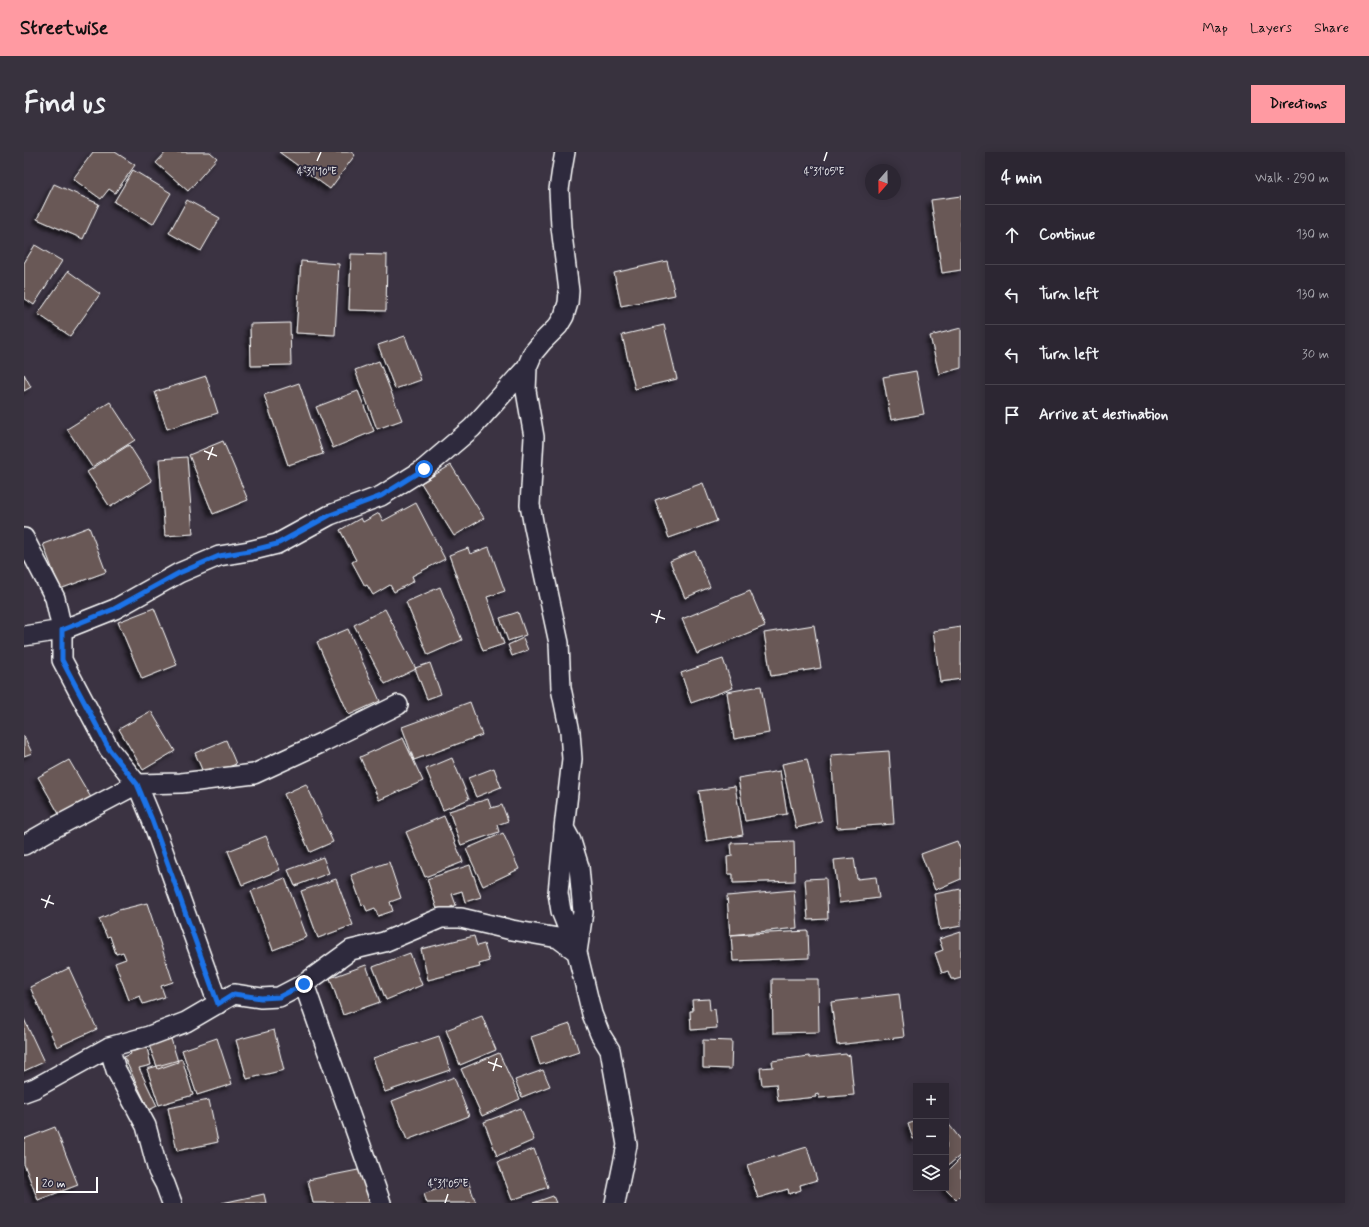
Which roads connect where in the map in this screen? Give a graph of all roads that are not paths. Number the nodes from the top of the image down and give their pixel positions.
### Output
1 (565, 152) edge
2 (527, 367) junction
3 (24, 538) edge
4 (62, 630) junction
5 (24, 636) edge
6 (398, 705) dead end
7 (137, 784) junction
8 (24, 845) edge
9 (577, 952) junction
10 (304, 984) junction
11 (218, 1004) junction
12 (109, 1047) junction
13 (24, 1092) edge
14 (172, 1203) edge
15 (381, 1203) edge
16 (615, 1203) edge

1 - 2 street
2 - 4 street
2 - 9 street
3 - 4 street
4 - 5 street
4 - 7 street
6 - 7 street
7 - 8 street
7 - 11 street
9 - 10 street
9 - 16 street
10 - 11 street
10 - 15 street
11 - 12 street
12 - 13 street
12 - 14 street

